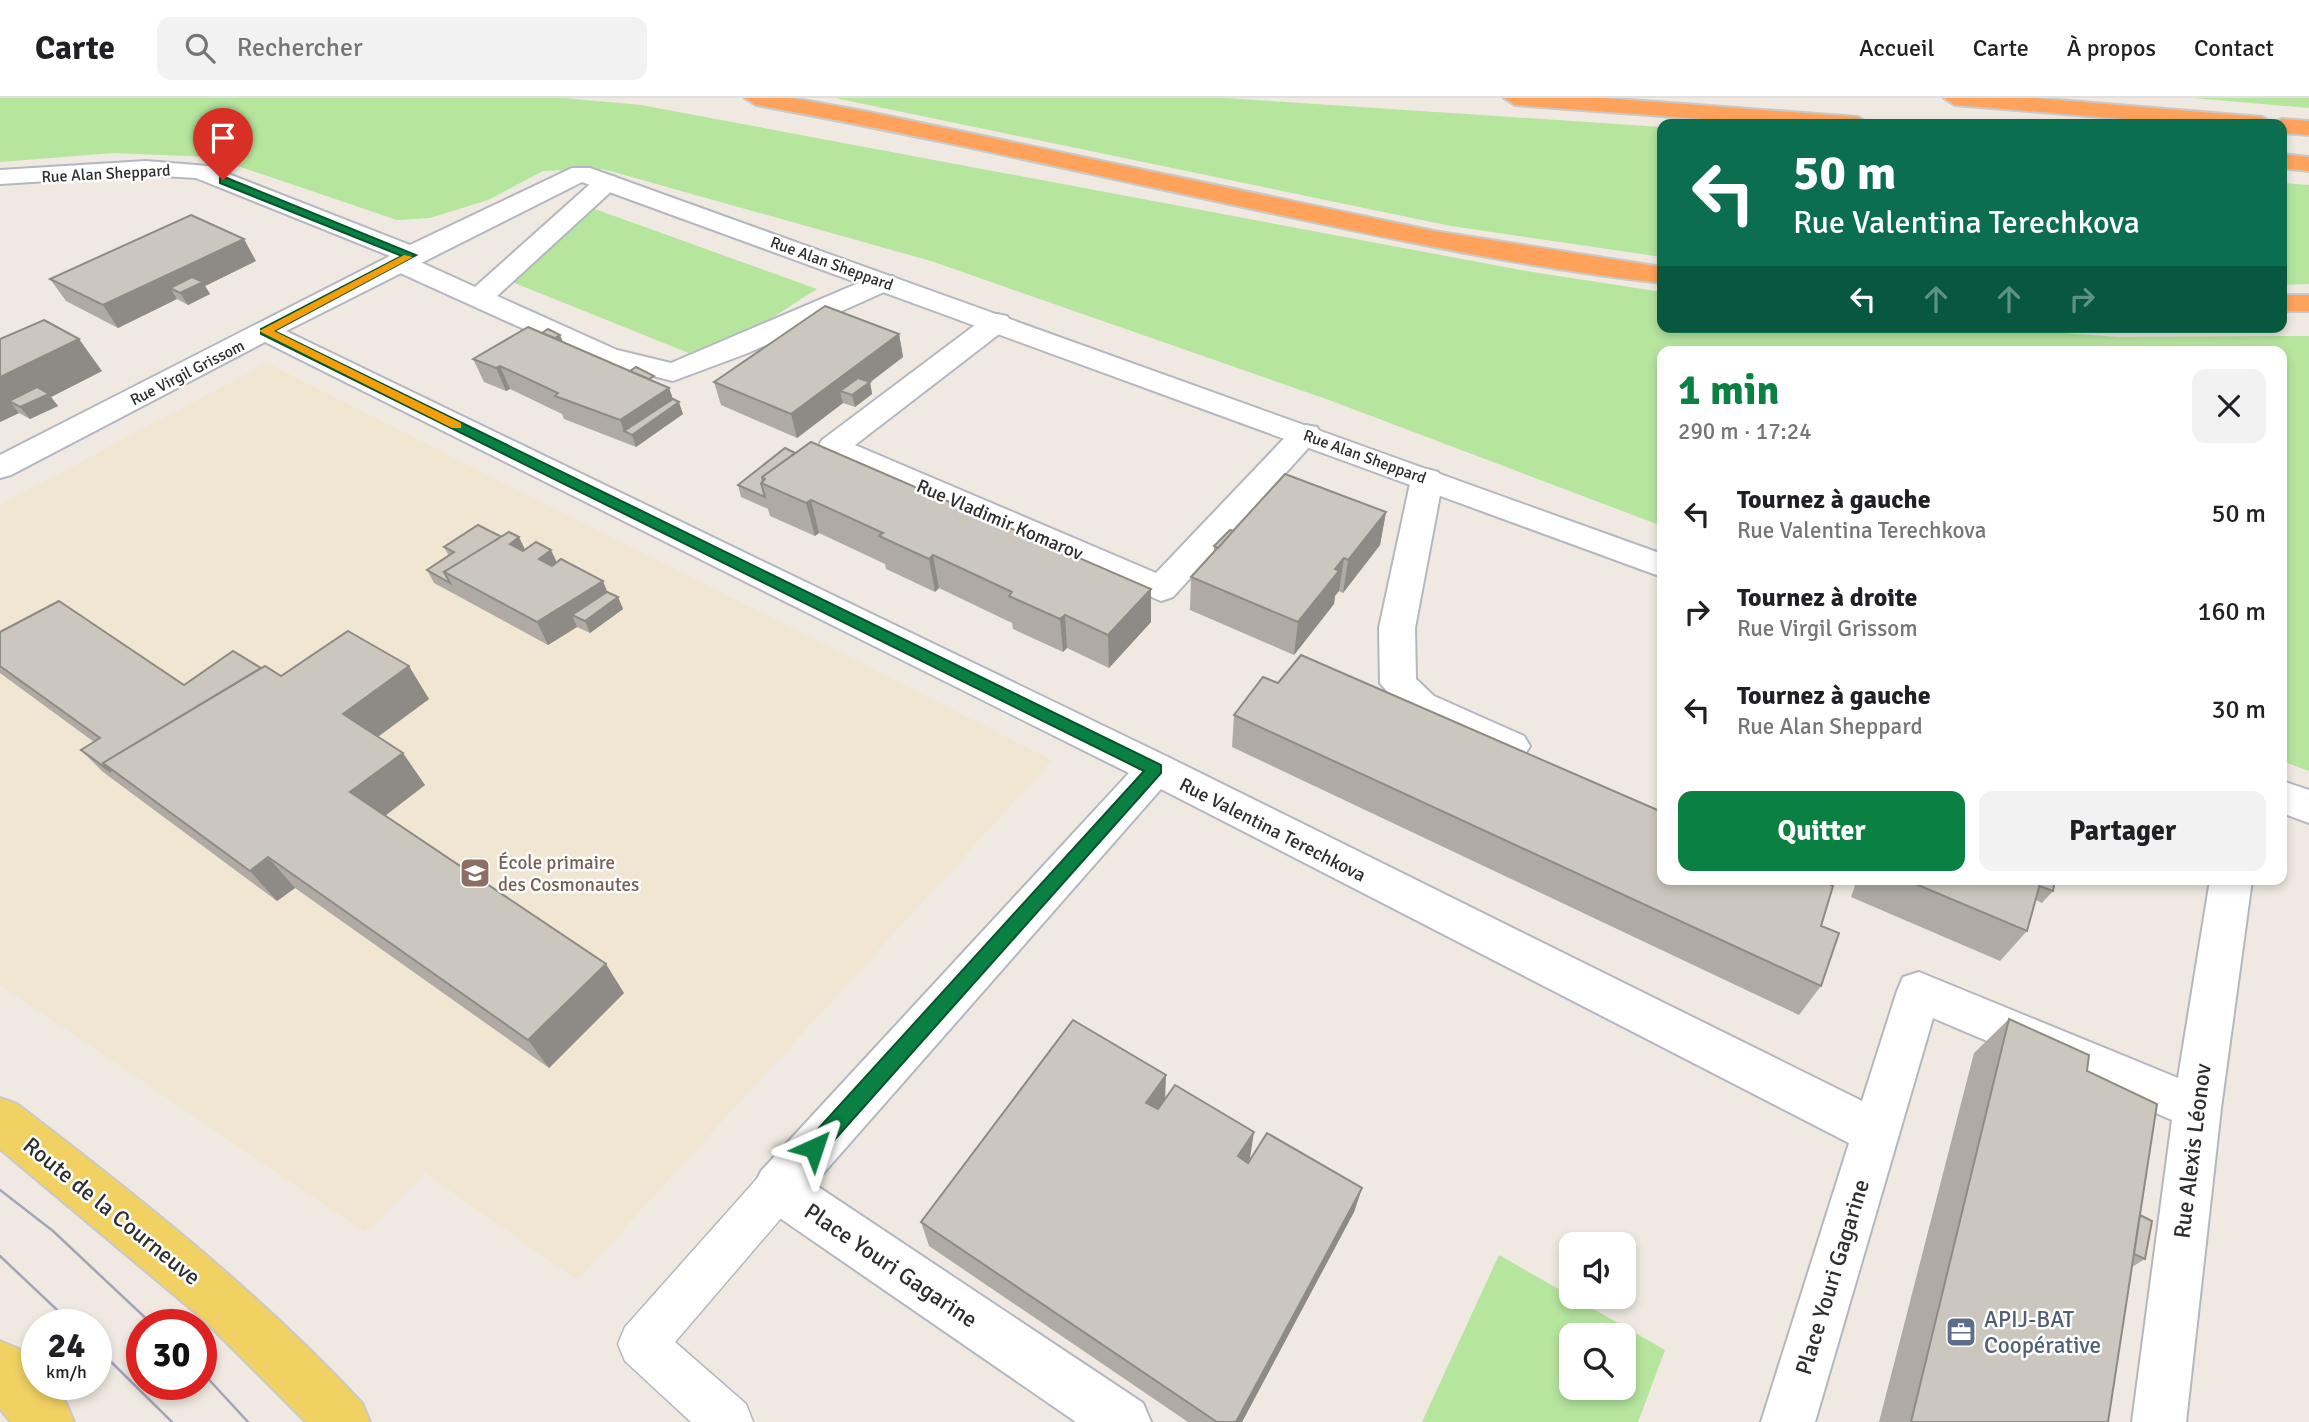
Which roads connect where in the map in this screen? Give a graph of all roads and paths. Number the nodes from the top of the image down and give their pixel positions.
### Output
1 (756, 98) edge
2 (1515, 98) edge
3 (1955, 98) edge
4 (1792, 119) edge
5 (2203, 119) edge
6 (2287, 126) edge
7 (2309, 128) edge
8 (2287, 162) edge
9 (2309, 164) edge
10 (0, 177) edge
11 (607, 182) junction
12 (405, 259) junction
13 (1657, 274) edge
14 (884, 282) junction
15 (479, 298) junction
16 (2287, 303) edge
17 (2309, 303) edge
18 (997, 323) junction
19 (265, 331) junction
20 (1306, 434) junction
21 (0, 468) edge
22 (1427, 479) junction
23 (1657, 564) edge
24 (1547, 763) edge
25 (1156, 769) junction
26 (2287, 798) edge
27 (2309, 807) edge
28 (2230, 885) edge
29 (2197, 1108) junction
30 (0, 1120) edge
31 (1876, 1132) junction
32 (778, 1188) junction
33 (0, 1368) edge
34 (47, 1422) edge
35 (343, 1422) edge
36 (728, 1422) edge
37 (1124, 1422) edge
38 (1788, 1422) edge
39 (2159, 1422) edge

1 - 13 highway
2 - 4 highway
3 - 5 highway
6 - 7 highway
8 - 9 highway
10 - 12 street, Rue Alan Sheppard
11 - 12 street, Rue Alan Sheppard
11 - 14 street, Rue Alan Sheppard
11 - 15 street
12 - 15 street
12 - 19 street, Rue Virgil Grissom
14 - 15 street
14 - 18 street, Rue Alan Sheppard
16 - 17 highway
18 - 20 street, Rue Alan Sheppard
18 - 20 street, Rue Vladimir Komarov
19 - 21 street, Rue Virgil Grissom
19 - 25 street, Rue Valentina Terechkova
20 - 22 street, Rue Alan Sheppard
22 - 23 street, Rue Alan Sheppard
22 - 24 street
25 - 31 street, Rue Valentina Terechkova
25 - 32 street
26 - 27 street
28 - 29 street, Rue Alexis Léonov
29 - 31 street
29 - 39 street, Rue Alexis Léonov
30 - 35 main road, Route de la Courneuve
31 - 38 street, Place Youri Gagarine
32 - 36 lane
32 - 37 street, Place Youri Gagarine
33 - 34 main road

